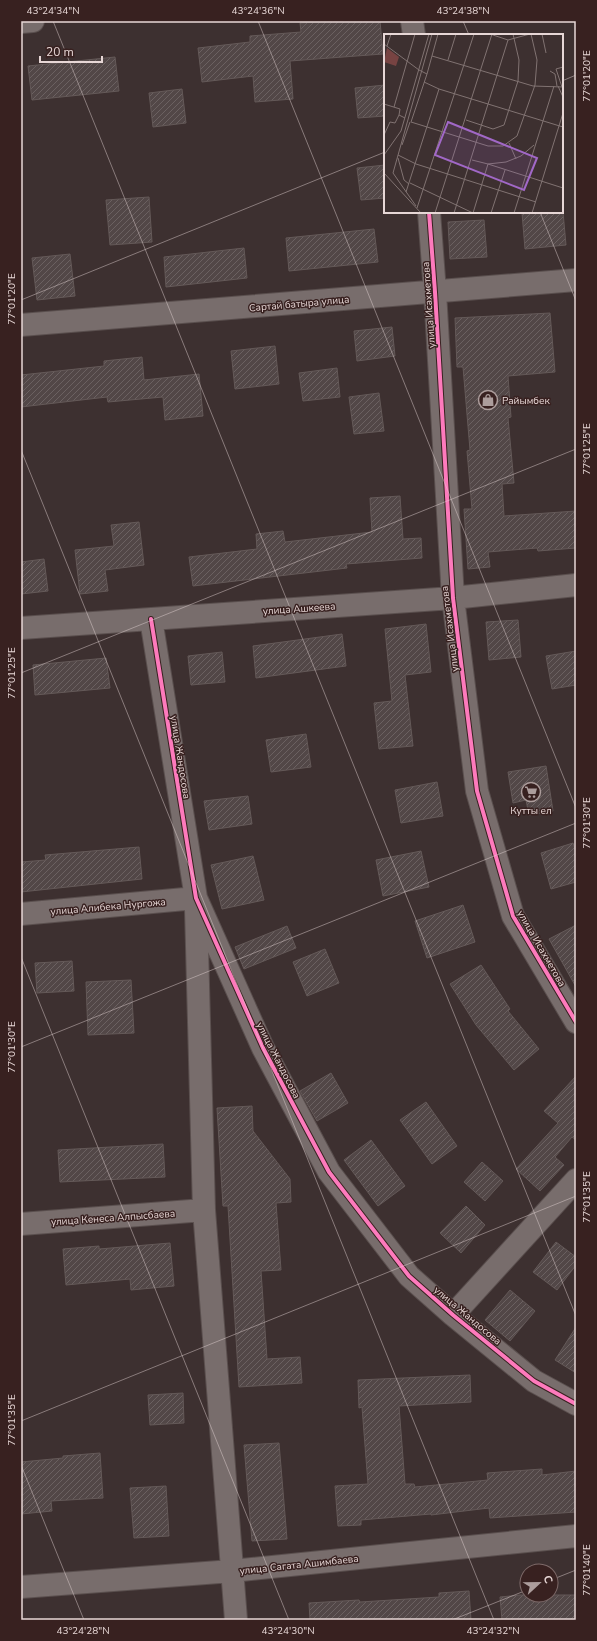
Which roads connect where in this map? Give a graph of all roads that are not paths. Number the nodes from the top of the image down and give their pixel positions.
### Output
1 (33, 21) edge
2 (412, 21) edge
3 (21, 22) edge
4 (414, 34) edge
5 (428, 213) edge
6 (576, 280) edge
7 (435, 292) junction
8 (21, 325) edge
9 (576, 585) edge
10 (453, 598) junction
11 (151, 619) junction
12 (21, 628) edge
13 (196, 898) junction
14 (21, 914) edge
15 (576, 1022) edge
16 (576, 1180) edge
17 (204, 1210) junction
18 (21, 1224) edge
19 (453, 1315) junction
20 (576, 1404) edge
21 (576, 1536) edge
22 (232, 1571) junction
23 (21, 1587) edge
24 (236, 1620) edge

1 - 3 street
2 - 4 street
5 - 7 street, улица Исахметова
6 - 7 street, Сартай батыра улица
7 - 8 street, Сартай батыра улица
7 - 10 street, улица Исахметова
9 - 10 street, улица Ашкеева
10 - 11 street, улица Ашкеева
10 - 15 street, улица Исахметова
11 - 12 street, улица Ашкеева
11 - 13 street, улица Жандосова
13 - 14 street, улица Алибека Нургожа
13 - 17 street
13 - 19 street, улица Жандосова
16 - 19 street
17 - 18 street, улица Кенеса Алпысбаева
17 - 22 street
19 - 20 street, улица Жандосова
21 - 22 street, улица Сагата Ашимбаева
22 - 23 street, улица Сагата Ашимбаева
22 - 24 street

